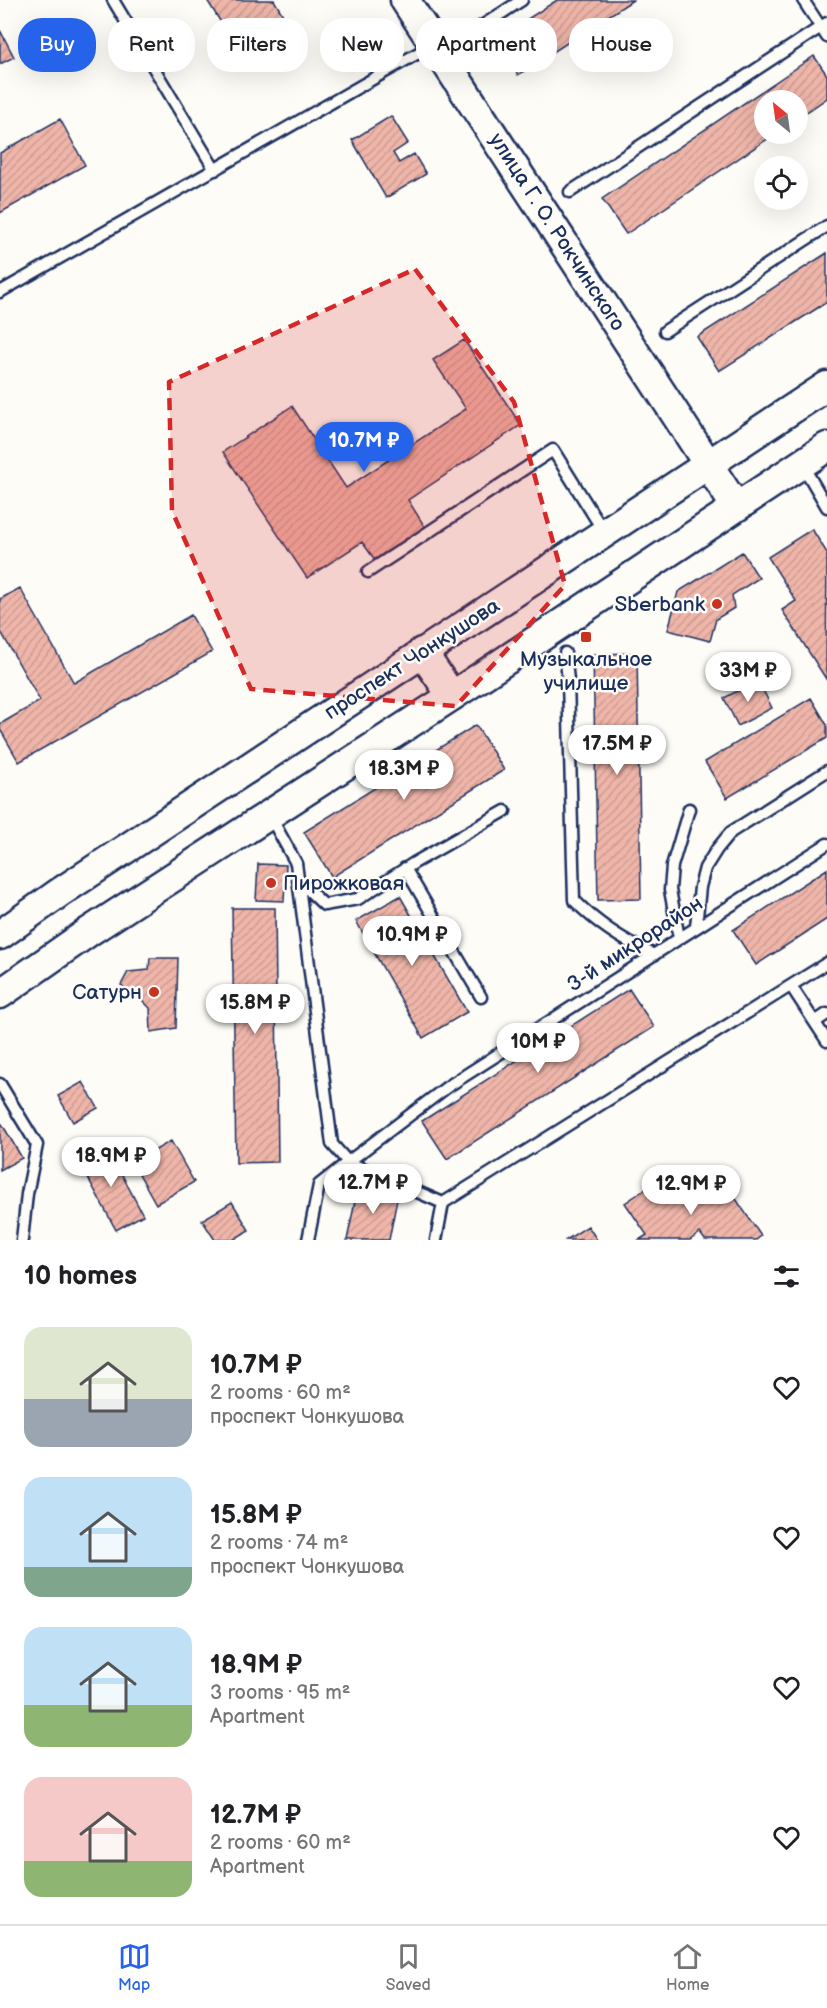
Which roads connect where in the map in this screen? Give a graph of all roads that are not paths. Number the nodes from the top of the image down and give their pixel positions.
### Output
1 (113, 0) edge
2 (405, 0) edge
3 (522, 0) edge
4 (803, 0) edge
5 (417, 18) edge
6 (494, 18) edge
7 (824, 25) edge
8 (827, 37) edge
9 (416, 53) edge
10 (453, 72) edge
11 (215, 170) junction
12 (570, 192) dead end
13 (827, 226) edge
14 (0, 292) edge
15 (665, 331) dead end
16 (827, 386) edge
17 (827, 447) edge
18 (708, 464) junction
19 (802, 464) junction
20 (736, 507) junction
21 (827, 507) edge
22 (604, 533) junction
23 (369, 572) dead end
24 (422, 652) junction
25 (565, 653) dead end
26 (452, 696) junction
27 (827, 771) edge
28 (689, 809) dead end
29 (505, 811) dead end
30 (269, 815) junction
31 (827, 844) edge
32 (405, 868) junction
33 (298, 880) junction
34 (696, 927) junction
35 (0, 935) edge
36 (680, 938) junction
37 (654, 955) junction
38 (827, 963) edge
39 (791, 986) junction
40 (0, 994) edge
41 (481, 997) dead end
42 (827, 1014) edge
43 (815, 1022) junction
44 (827, 1041) edge
45 (0, 1084) edge
46 (348, 1162) junction
47 (443, 1203) junction
48 (22, 1240) edge
49 (308, 1240) edge
50 (436, 1240) edge

1 - 11 lane
2 - 5 main road, улица Г. О. Рокчинского
3 - 6 lane
4 - 7 lane
7 - 8 lane
7 - 12 lane
9 - 11 lane
10 - 18 main road, улица Г. О. Рокчинского
11 - 14 lane
13 - 15 lane
16 - 18 main road, проспект Чонкушова
17 - 19 main road
18 - 20 main road, улица Г. О. Рокчинского
18 - 22 main road, проспект Чонкушова
19 - 20 main road
19 - 21 lane
20 - 26 main road
22 - 23 lane
22 - 24 main road, проспект Чонкушова
24 - 26 main road
24 - 35 main road, проспект Чонкушова
25 - 37 lane
26 - 30 main road
27 - 34 lane
28 - 36 lane
29 - 32 lane
30 - 33 lane
30 - 40 main road
31 - 34 lane, 3-й микрорайон
32 - 33 lane
32 - 41 lane
33 - 46 lane
34 - 36 lane, 3-й микрорайон
36 - 37 lane, 3-й микрорайон
37 - 46 lane, 3-й микрорайон
38 - 39 lane
39 - 43 lane
39 - 47 lane
42 - 43 lane
43 - 44 lane
45 - 48 lane
46 - 47 lane
46 - 49 lane, 3-й микрорайон
47 - 50 lane

